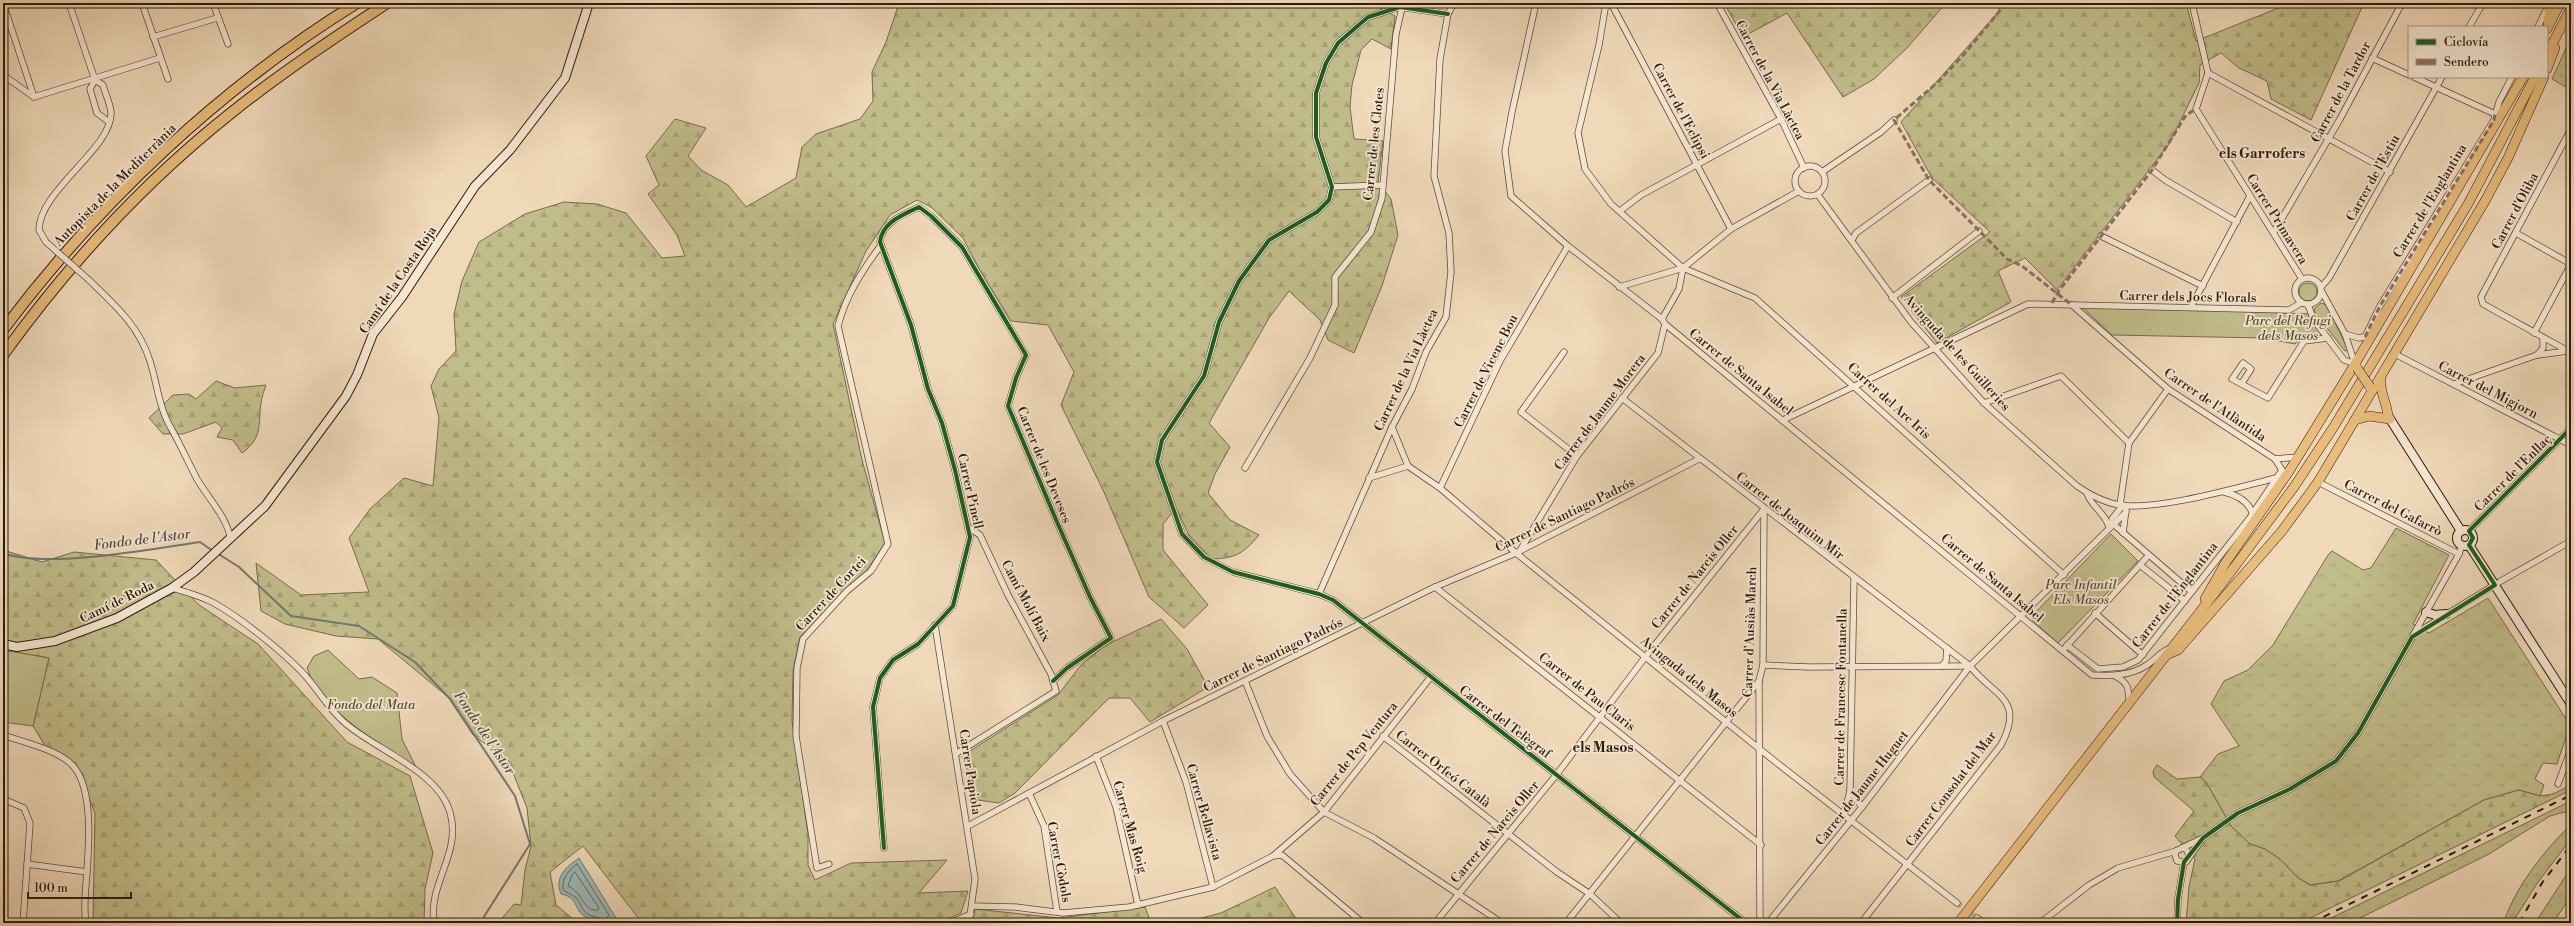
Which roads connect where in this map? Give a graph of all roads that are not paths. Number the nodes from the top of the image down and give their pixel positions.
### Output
1 (3, 3) edge
2 (69, 3) edge
3 (142, 3) edge
4 (213, 3) edge
5 (356, 3) edge
6 (387, 3) edge
7 (589, 3) edge
8 (1454, 3) edge
9 (1536, 3) edge
10 (1606, 3) edge
11 (1611, 3) edge
12 (1717, 3) edge
13 (2192, 3) edge
14 (2402, 3) edge
15 (2483, 3) edge
16 (2560, 3) edge
17 (2545, 4) edge
18 (1402, 5) edge
19 (2571, 8) edge
20 (1448, 14) junction
21 (217, 18) junction
22 (2471, 26) edge
23 (2538, 26) edge
24 (2547, 26) edge
25 (2548, 26) edge
26 (153, 37) junction
27 (2556, 39) junction
28 (228, 44) dead end
29 (2548, 52) edge
30 (160, 58) junction
31 (2372, 58) junction
32 (2548, 66) edge
33 (2208, 73) junction
34 (3, 75) edge
35 (2408, 75) edge
36 (2416, 78) edge
37 (2441, 78) edge
38 (2512, 78) edge
39 (2523, 78) edge
40 (2534, 78) edge
41 (2544, 78) edge
42 (168, 79) dead end
43 (95, 80) junction
44 (2436, 87) junction
45 (2516, 92) junction
46 (34, 97) junction
47 (2495, 114) junction
48 (1781, 119) junction
49 (1894, 120) dead end
50 (110, 122) junction
51 (2571, 129) edge
52 (2328, 140) junction
53 (2568, 142) edge
54 (1697, 164) junction
55 (1804, 168) junction
56 (2152, 170) dead end
57 (1822, 172) junction
58 (2390, 172) junction
59 (1929, 180) dead end
60 (1382, 185) junction
61 (1332, 187) junction
62 (1798, 191) junction
63 (1818, 195) junction
64 (2250, 196) junction
65 (1620, 211) junction
66 (2237, 222) junction
67 (1731, 229) junction
68 (1979, 231) dead end
69 (2274, 232) junction
70 (2516, 233) junction
71 (881, 234) joint
72 (2101, 236) dead end
73 (1852, 240) junction
74 (881, 245) junction
75 (1568, 246) junction
76 (2571, 264) edge
77 (1684, 268) junction
78 (2302, 279) junction
79 (2203, 286) junction
80 (1619, 287) junction
81 (2321, 290) junction
82 (1892, 298) junction
83 (2301, 302) junction
84 (2072, 305) junction
85 (2308, 305) junction
86 (2191, 307) junction
87 (1664, 322) junction
88 (3, 330) edge
89 (2534, 333) junction
90 (2345, 334) junction
91 (2369, 336) junction
92 (2328, 338) junction
93 (2543, 338) junction
94 (1935, 347) junction
95 (2570, 351) edge
96 (1564, 352) dead end
97 (2395, 354) junction
98 (3, 355) edge
99 (2537, 355) junction
100 (2356, 366) junction
101 (2381, 376) junction
102 (2242, 383) dead end
103 (2454, 384) junction
104 (1856, 386) junction
105 (2168, 389) junction
106 (2371, 390) junction
107 (1622, 398) junction
108 (1984, 403) junction
109 (2389, 417) junction
110 (1783, 420) junction
111 (2355, 420) junction
112 (1392, 427) junction
113 (2571, 428) edge
114 (2561, 439) junction
115 (2129, 443) junction
116 (2571, 445) edge
117 (1578, 456) junction
118 (2299, 456) junction
119 (2275, 458) junction
120 (1699, 459) junction
121 (1408, 466) junction
122 (1245, 468) dead end
123 (2285, 472) junction
124 (1368, 478) junction
125 (2276, 478) junction
126 (2318, 482) junction
127 (1440, 488) junction
128 (2222, 491) junction
129 (2087, 493) junction
130 (2124, 507) junction
131 (1764, 509) junction
132 (2252, 512) junction
133 (2255, 521) junction
134 (2110, 525) junction
135 (968, 527) junction
136 (2465, 531) junction
137 (2123, 532) junction
138 (230, 536) junction
139 (2570, 543) edge
140 (2465, 545) junction
141 (1518, 551) junction
142 (2459, 554) junction
143 (2148, 556) junction
144 (2140, 565) junction
145 (2064, 575) junction
146 (1854, 579) junction
147 (2495, 584) junction
148 (1436, 587) junction
149 (172, 588) junction
150 (2192, 592) junction
151 (1319, 594) junction
152 (2185, 601) junction
153 (2203, 606) junction
154 (2426, 612) junction
155 (2095, 613) junction
156 (2446, 614) junction
157 (2021, 616) junction
158 (1361, 624) junction
159 (935, 625) junction
160 (2412, 637) junction
161 (3, 644) edge
162 (2067, 645) junction
163 (2172, 647) junction
164 (1947, 648) junction
165 (2063, 651) junction
166 (2144, 655) junction
167 (1646, 656) junction
168 (2165, 656) junction
169 (1763, 665) junction
170 (1942, 666) junction
171 (1970, 666) junction
172 (1852, 667) junction
173 (2115, 676) junction
174 (1430, 678) junction
175 (1053, 681) junction
176 (1245, 681) junction
177 (1759, 681) junction
178 (2129, 702) junction
179 (2571, 704) edge
180 (1600, 717) junction
181 (1163, 722) junction
182 (1727, 722) junction
183 (3, 735) edge
184 (1383, 736) junction
185 (1759, 748) junction
186 (2571, 749) edge
187 (957, 753) junction
188 (1096, 756) junction
189 (1557, 774) junction
190 (1679, 780) junction
191 (2558, 784) dead end
192 (1850, 792) junction
193 (1029, 793) junction
194 (3, 799) edge
195 (1862, 807) junction
196 (1324, 812) junction
197 (1844, 814) junction
198 (1851, 820) junction
199 (968, 826) junction
200 (1508, 833) junction
201 (1634, 835) junction
202 (2203, 838) junction
203 (1762, 845) junction
204 (884, 848) dead end
205 (2182, 848) junction
206 (2176, 851) junction
207 (2189, 855) junction
208 (1273, 856) junction
209 (2161, 856) junction
210 (2175, 857) junction
211 (2184, 862) junction
212 (28, 864) junction
213 (829, 864) dead end
214 (1907, 864) junction
215 (87, 872) junction
216 (1213, 887) junction
217 (1458, 894) junction
218 (1590, 894) junction
219 (1957, 903) tunnel mouth
220 (1138, 905) junction
221 (972, 906) junction
222 (1057, 912) junction
223 (971, 914) junction
224 (1977, 918) tunnel mouth
225 (23, 923) edge
226 (86, 923) edge
227 (434, 923) edge
228 (950, 923) edge
229 (969, 923) edge
230 (1363, 923) edge
231 (1435, 923) edge
232 (1502, 923) edge
233 (1566, 923) edge
234 (1621, 923) edge
235 (1746, 923) edge
236 (1760, 923) edge
237 (1768, 923) edge
238 (1861, 923) edge
239 (1958, 923) edge
240 (1985, 923) edge
241 (2039, 923) edge
242 (2177, 923) edge

1 - 46 street
2 - 43 street
3 - 26 street
4 - 21 street
5 - 88 highway, Autopista de la Mediterrània
6 - 98 highway, Autopista de la Mediterrània
7 - 138 street, Camí de la Costa Roja
8 - 20 street, Carrer de la Via Làctea
9 - 75 street, Carrer de Santa Isabel
10 - 65 street, Carrer del Arc Iris
11 - 54 street, Carrer de l'Eclipsi
12 - 48 street, Carrer de la Via Làctea
13 - 33 street
14 - 31 street, Carrer de la Tardor
15 - 22 street
16 - 25 main road
17 - 23 street
17 - 24 main road
18 - 20 street
18 - 60 street, Carrer de les Clotes
18 - 61 street
19 - 27 main road
20 - 112 street, Carrer de la Via Làctea
21 - 26 street
21 - 28 street
26 - 30 street
27 - 29 main road
27 - 32 main road
30 - 42 street
30 - 43 street
31 - 35 street
31 - 52 street, Carrer de la Tardor
33 - 52 street
33 - 64 street, Carrer Primavera
34 - 46 street
36 - 44 street
37 - 44 street, Carrer de l'Estiu
38 - 47 street, Carrer de l'Englantina
39 - 45 main road
40 - 153 main road
41 - 97 main road
43 - 46 street
43 - 50 street
43 - 50 street
44 - 47 street
44 - 58 street, Carrer de l'Estiu
45 - 47 street
45 - 91 main road
47 - 91 street, Carrer de l'Englantina
48 - 54 street
48 - 55 street, Carrer de la Via Làctea
49 - 57 street
50 - 138 street, bridge
51 - 53 street, Carrer d'Oliba
52 - 58 street
52 - 69 street, Carrer de la Tardor
53 - 70 street, Carrer d'Oliba
54 - 65 street
54 - 67 street, Carrer de l'Eclipsi
55 - 57 street
55 - 62 street
56 - 66 street
57 - 63 street
58 - 81 street, Carrer de l'Estiu
59 - 73 street
60 - 61 street
60 - 122 street, Carrer de les Clotes
61 - 151 street, Carrer del Telègraf
62 - 63 street
62 - 67 street
63 - 73 street, Avinguda de les Guilleries
64 - 66 street
64 - 69 street, Carrer Primavera
65 - 77 street, Carrer del Arc Iris
66 - 79 street
67 - 77 street
68 - 82 street
69 - 78 street, Carrer Primavera
70 - 76 street
70 - 89 street, Carrer d'Oliba
71 - 74 street, Carrer Pinell
71 - 175 street, Carrer de les Deveses
72 - 79 street
73 - 82 street, Avinguda de les Guilleries
74 - 135 street, Carrer Pinell
74 - 213 street, Carrer de Cortei
75 - 80 street, Carrer de Santa Isabel
75 - 127 street, Carrer de Vicenc Bou
76 - 89 street
77 - 80 street
77 - 87 street, Carrer de Jaume Morera
77 - 104 street, Carrer del Arc Iris
78 - 81 street
78 - 83 street
79 - 86 street
80 - 87 street, Carrer de Santa Isabel
81 - 85 street
81 - 90 street
82 - 94 street, Avinguda de les Guilleries
83 - 85 street
83 - 86 street, Carrer dels Jocs Florals
84 - 86 street, Carrer dels Jocs Florals
84 - 94 street
84 - 105 street, Carrer de l'Atlàntida
85 - 92 street
87 - 107 street, Carrer de Jaume Morera
87 - 110 street, Carrer de Santa Isabel
89 - 93 street
90 - 91 street
90 - 100 street
91 - 100 main road
92 - 100 street
92 - 102 street
93 - 95 street
93 - 99 street
94 - 104 street
94 - 108 street, Avinguda de les Guilleries
95 - 99 street
96 - 117 street
97 - 101 main road
97 - 103 street, Carrer del Migjorn
99 - 103 street
100 - 106 main road, bridge
100 - 118 main road
101 - 106 main road
101 - 109 main road
103 - 114 street, Carrer del Migjorn
104 - 110 street
104 - 145 street, Carrer del Arc Iris
105 - 115 street
105 - 119 street, Carrer de l'Atlàntida
106 - 109 main road
106 - 111 main road
107 - 117 street, Carrer de Jaume Morera
107 - 120 street, Carrer de Joaquim Mir
108 - 115 street
108 - 129 street, Avinguda de les Guilleries
109 - 111 main road
109 - 136 street
110 - 157 street, Carrer de Santa Isabel
111 - 126 main road
112 - 121 street
112 - 124 street, Carrer de la Via Làctea
113 - 114 street, Carrer de l'Enllaç
114 - 116 street, Carrer del Migjorn
114 - 136 street, Carrer de l'Enllaç
115 - 130 street
117 - 141 street, Carrer de Jaume Morera
118 - 119 street
118 - 123 main road
119 - 123 street, Carrer de l'Atlàntida
120 - 131 street, Carrer de Joaquim Mir
120 - 141 street, Carrer de Santiago Padrós
121 - 124 street
121 - 127 street, Avinguda dels Masos
123 - 125 street, Carrer de l'Englantina
123 - 133 main road
124 - 151 street, Carrer de la Via Làctea
125 - 128 street, Avinguda de les Guilleries
125 - 132 street, Carrer de l'Englantina
126 - 142 street, Carrer del Gafarrò
126 - 168 main road
127 - 141 street, Avinguda dels Masos
128 - 130 street, Avinguda de les Guilleries
128 - 132 street
129 - 130 street, Avinguda de les Guilleries
129 - 134 street
130 - 134 street, Carrer de Jaume Huguet
130 - 137 street
131 - 146 street, Carrer de Joaquim Mir
131 - 167 street, Carrer de Narcis Oller
131 - 169 street, Carrer d'Ausiàs March
132 - 133 street
132 - 150 street, Carrer de l'Englantina
133 - 153 main road
134 - 137 street
134 - 145 street, Carrer de Jaume Huguet
135 - 159 street, Carrer Pinell
135 - 175 street, Camí Molí Baix
136 - 140 street
136 - 140 street
137 - 143 street
138 - 149 street, Camí de la Costa Roja
139 - 147 street
140 - 142 street
140 - 147 street
141 - 148 street, Carrer de Santiago Padrós
141 - 167 street, Avinguda dels Masos
142 - 154 street
143 - 144 street
143 - 150 street
144 - 152 street
144 - 155 street
145 - 157 street, Carrer de Jaume Huguet
146 - 164 street, Carrer de Joaquim Mir
146 - 172 street, Carrer de Francesc Fontanella
147 - 156 street
147 - 179 street
148 - 158 street, Carrer de Santiago Padrós
148 - 180 street, Carrer de Pau Claris
149 - 161 street, Camí de Roda
149 - 227 street
150 - 152 street, Carrer de l'Englantina
151 - 158 street, Carrer del Telègraf
152 - 166 street, Carrer de l'Englantina
153 - 163 main road
154 - 156 street
154 - 160 street
155 - 162 street
155 - 166 street
156 - 160 street
157 - 165 street, Carrer de Santa Isabel
157 - 171 street, Carrer de Jaume Huguet
158 - 174 street, Carrer del Telègraf
158 - 176 street, Carrer de Santiago Padrós
159 - 187 street, Carrer Papiola
159 - 204 street, Carrer Pinell
160 - 202 street
162 - 165 street
162 - 166 street, Carrer de l'Englantina
163 - 168 main road
163 - 173 street, Carrer de Santa Isabel
164 - 170 street
164 - 171 street, Carrer de Joaquim Mir
165 - 173 street, Carrer de Santa Isabel
167 - 180 street, Carrer de Narcis Oller
167 - 182 street, Avinguda dels Masos
168 - 178 main road
169 - 172 street
169 - 177 street, Carrer d'Ausiàs March
170 - 171 street
170 - 172 street
171 - 195 street, Carrer de Jaume Huguet
171 - 214 street, Carrer Consolat del Mar
172 - 192 street, Carrer de Francesc Fontanella
173 - 178 street
174 - 184 street, Carrer de Pep Ventura
174 - 189 street, Carrer del Telègraf
175 - 187 street, Camí Molí Baix
176 - 181 street, Carrer de Santiago Padrós
176 - 196 street
177 - 182 street
177 - 185 street, Carrer d'Ausiàs March
178 - 239 main road
180 - 189 street, Carrer de Narcis Oller
180 - 190 street, Carrer de Pau Claris
181 - 188 street, Carrer de Santiago Padrós
181 - 216 street, Carrer Bellavista
182 - 185 street, Avinguda dels Masos
182 - 190 street
183 - 215 street
184 - 196 street, Carrer de Pep Ventura
184 - 200 street, Carrer Orfeó Català
185 - 197 street, Avinguda dels Masos
185 - 203 street, Carrer d'Ausiàs March
186 - 191 street
187 - 199 street, Carrer Papiola
188 - 193 street, Carrer de Santiago Padrós
188 - 220 street, Carrer Mas Roig
189 - 200 street, Carrer de Narcis Oller
189 - 201 street, Carrer del Telègraf
190 - 201 street
190 - 203 street, Carrer de Pau Claris
192 - 195 street
192 - 197 street, Carrer de Francesc Fontanella
193 - 199 street, Carrer de Santiago Padrós
193 - 222 street, Carrer Còdols
194 - 212 street
195 - 198 street, Carrer de Jaume Huguet
196 - 208 street, Carrer de Pep Ventura
196 - 217 street
197 - 198 street, Avinguda dels Masos
198 - 214 street, Avinguda dels Masos
198 - 237 street, Carrer de Jaume Huguet
199 - 221 street, Carrer Papiola
200 - 217 street, Carrer de Narcis Oller
200 - 218 street, Carrer Orfeó Català
201 - 218 street
201 - 235 street, Carrer del Telègraf
202 - 205 street
202 - 207 street
203 - 236 street, Carrer d'Ausiàs March
205 - 206 street
205 - 207 street
206 - 209 street
206 - 210 street
207 - 211 street
208 - 216 street, Carrer de Pep Ventura
208 - 230 street
209 - 210 street
209 - 241 street
210 - 211 street
211 - 242 street
212 - 215 street
212 - 225 street
214 - 219 street, Avinguda dels Masos
214 - 238 street, Carrer Consolat del Mar
215 - 226 street
216 - 220 street, Carrer de Pep Ventura
217 - 231 street, Carrer de Narcis Oller
217 - 232 street
218 - 233 street
218 - 234 street, Carrer Orfeó Català
220 - 222 street, Carrer de Pep Ventura
221 - 222 street, Carrer de Pep Ventura
221 - 223 street, Carrer Papiola
223 - 228 street
223 - 229 street, Carrer Papiola
224 - 240 street

